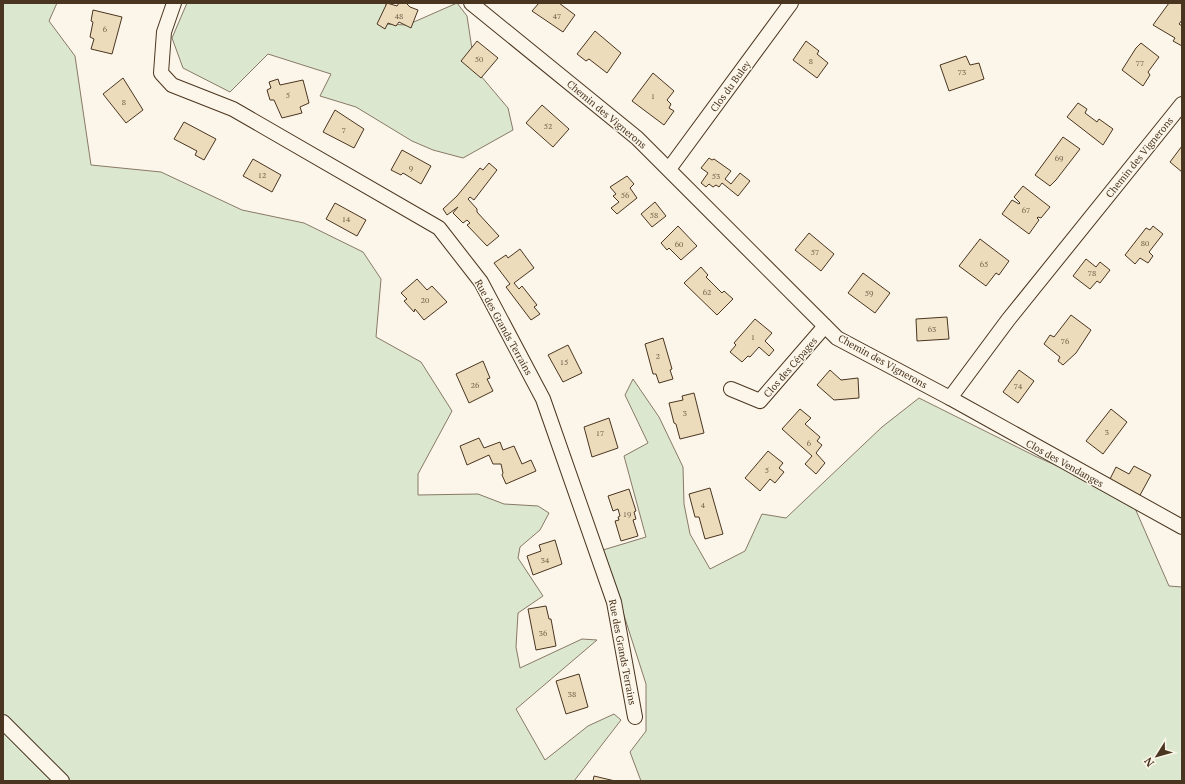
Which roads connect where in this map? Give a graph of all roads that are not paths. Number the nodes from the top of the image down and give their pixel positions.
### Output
1 (174, 3) edge
2 (471, 3) edge
3 (792, 3) edge
4 (1182, 104) edge
5 (668, 169) junction
6 (825, 326) junction
7 (731, 389) dead end
8 (950, 398) junction
9 (1182, 527) edge
10 (635, 717) dead end
11 (3, 722) edge
12 (62, 781) edge

1 - 10 street, Rue des Grands Terrains
2 - 5 street, Chemin des Vignerons
3 - 5 street, Clos du Buley
4 - 8 street, Chemin des Vignerons
5 - 6 street, Chemin des Vignerons
6 - 7 street, Clos des Cépages
6 - 8 street, Chemin des Vignerons
8 - 9 street, Clos des Vendanges
11 - 12 street

